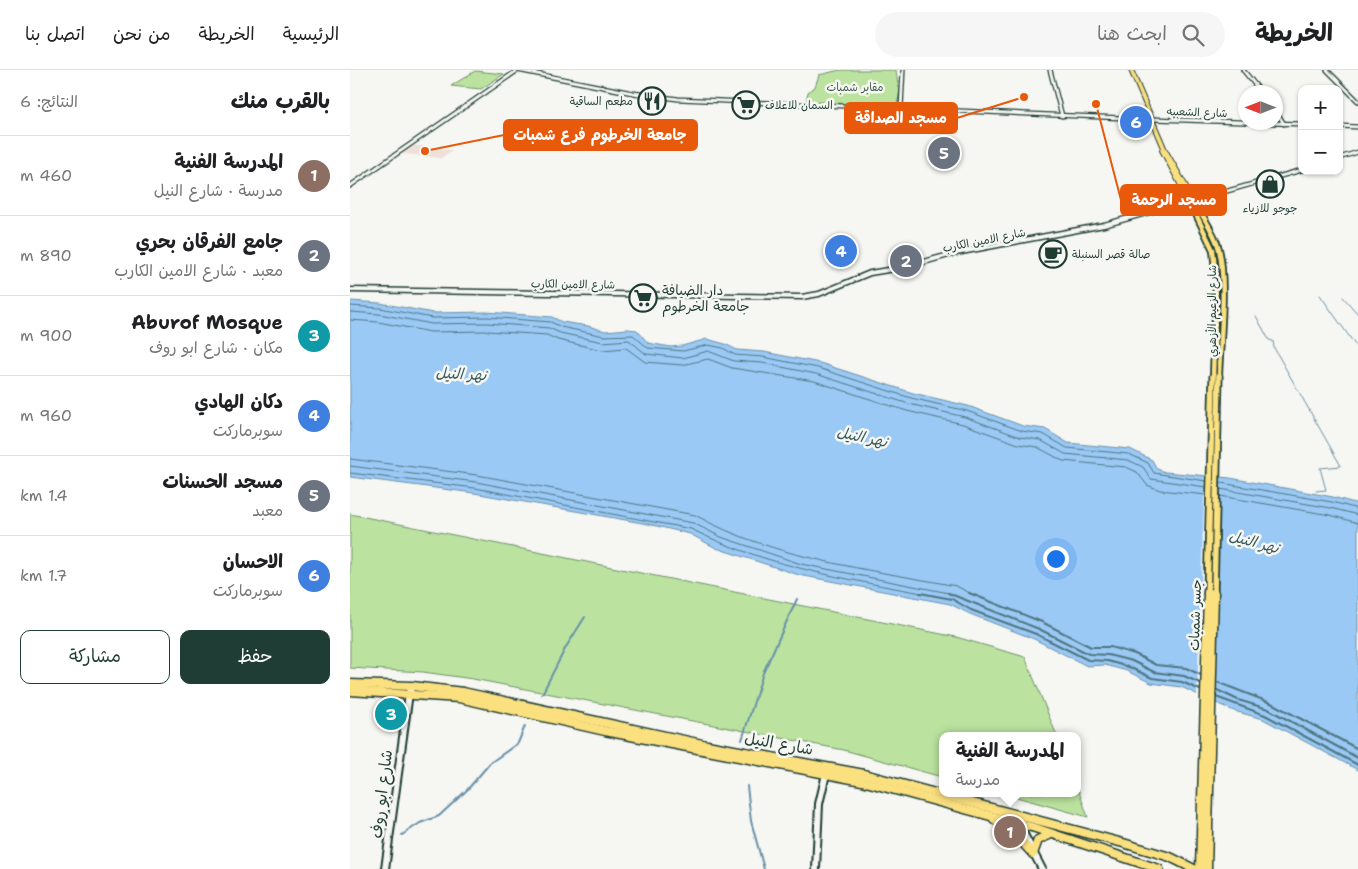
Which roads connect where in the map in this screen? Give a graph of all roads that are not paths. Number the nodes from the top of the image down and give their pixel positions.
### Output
1 (517, 70) edge
2 (903, 70) edge
3 (1050, 70) edge
4 (1129, 70) edge
5 (1243, 70) edge
6 (1328, 70) edge
7 (1255, 85) edge
8 (1358, 101) edge
9 (901, 109) junction
10 (1062, 116) junction
11 (1150, 119) junction
12 (1284, 124) joint
13 (1298, 124) edge
14 (1343, 126) edge
15 (1358, 127) edge
16 (1358, 153) edge
17 (1343, 158) edge
18 (1298, 170) edge
19 (350, 186) edge
20 (1193, 199) junction
21 (1177, 204) junction
22 (1196, 211) junction
23 (350, 290) edge
24 (1218, 362) junction
25 (350, 684) edge
26 (410, 690) junction
27 (350, 691) edge
28 (826, 774) junction
29 (939, 792) edge
30 (956, 797) edge
31 (1016, 813) junction
32 (990, 816) junction
33 (1018, 823) junction
34 (1054, 834) junction
35 (1033, 854) junction
36 (385, 869) edge
37 (816, 869) edge
38 (1042, 869) edge
39 (1159, 869) edge
40 (1194, 869) edge
41 (1200, 869) edge
42 (1207, 869) edge

1 - 9 street, شارع الشعبيه
1 - 19 street
2 - 9 street
3 - 10 street
4 - 11 main road, شارع الزعيم الأزهري
5 - 7 street
6 - 8 street
9 - 10 street, شارع الشعبيه
10 - 11 street, شارع الشعبيه
11 - 12 street, شارع الشعبيه
11 - 20 main road, شارع الزعيم الأزهري
12 - 13 street, شارع الشعبيه
14 - 15 street
16 - 17 street
18 - 20 street, شارع الامين الكارب
20 - 21 main road
20 - 21 street, شارع الامين الكارب
20 - 22 main road, شارع الزعيم الأزهري
20 - 24 main road, شارع الزعيم الأزهري
21 - 22 main road
21 - 23 street, شارع الامين الكارب
22 - 24 main road, شارع الزعيم الأزهري
24 - 41 main road, جسر شمبات
24 - 42 main road, جسر شمبات
25 - 26 main road, شارع النيل
26 - 27 main road, شارع النيل
26 - 28 main road, شارع النيل
26 - 29 main road, شارع النيل
26 - 36 street, شارع ابو روف
28 - 32 main road, شارع النيل
28 - 37 street
30 - 31 main road, شارع النيل
31 - 33 street
31 - 40 main road, شارع النيل
32 - 33 main road, شارع النيل
32 - 35 main road
33 - 34 main road, شارع النيل
33 - 35 street
34 - 35 main road
34 - 39 main road, شارع النيل
35 - 38 street

